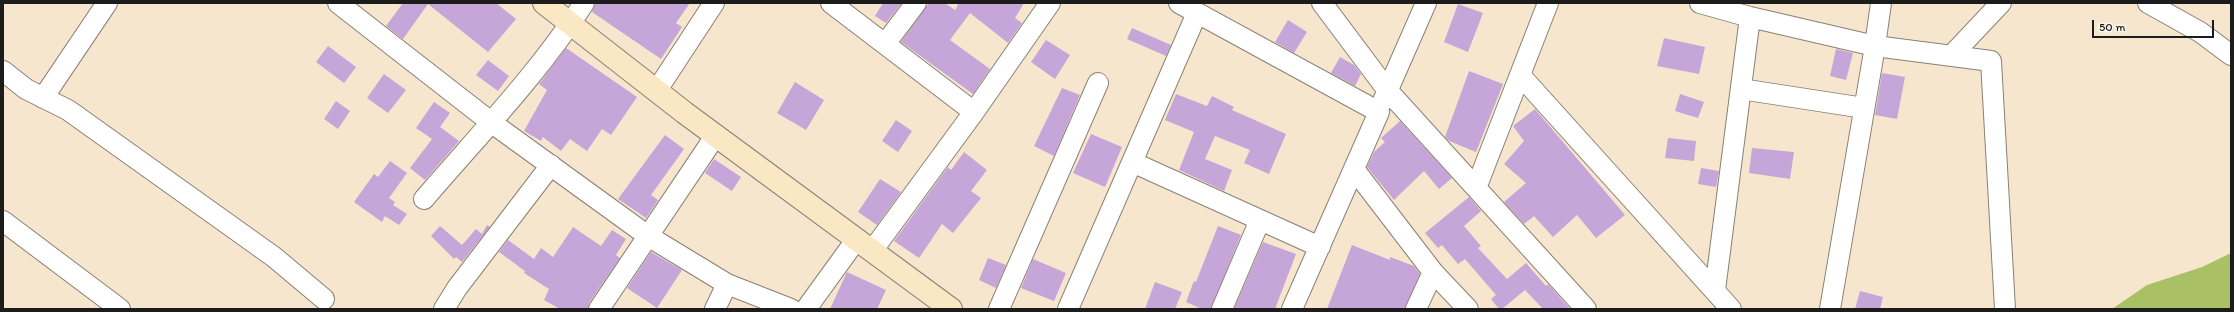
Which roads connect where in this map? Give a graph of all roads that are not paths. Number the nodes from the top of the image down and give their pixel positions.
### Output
1 (107, 3) edge
2 (338, 3) edge
3 (544, 3) edge
4 (584, 3) edge
5 (714, 3) edge
6 (831, 3) edge
7 (916, 3) edge
8 (1050, 3) edge
9 (1179, 3) edge
10 (1322, 3) edge
11 (1426, 3) edge
12 (1548, 3) edge
13 (1700, 3) edge
14 (1881, 3) edge
15 (2001, 3) edge
16 (2148, 3) edge
17 (1197, 13) junction
18 (1750, 17) junction
19 (571, 24) junction
20 (885, 44) junction
21 (1875, 46) junction
22 (2231, 55) edge
23 (1951, 56) junction
24 (3, 71) edge
25 (1520, 75) junction
26 (1098, 84) dead end
27 (1741, 88) junction
28 (657, 90) junction
29 (1388, 91) junction
30 (43, 98) junction
31 (1864, 108) junction
32 (974, 112) junction
33 (1379, 112) junction
34 (492, 123) junction
35 (716, 135) junction
36 (1132, 162) junction
37 (551, 165) junction
38 (1354, 169) junction
39 (1476, 188) junction
40 (424, 199) dead end
41 (1260, 220) junction
42 (3, 221) edge
43 (648, 236) junction
44 (864, 245) junction
45 (1320, 247) junction
46 (1433, 272) junction
47 (727, 284) junction
48 (1715, 290) junction
49 (324, 299) dead end
50 (120, 309) edge
51 (444, 309) edge
52 (599, 309) edge
53 (715, 309) edge
54 (791, 309) edge
55 (806, 309) edge
56 (951, 309) edge
57 (999, 309) edge
58 (1068, 309) edge
59 (1222, 309) edge
60 (1292, 309) edge
61 (1416, 309) edge
62 (1468, 309) edge
63 (1586, 309) edge
64 (1732, 309) edge
65 (1830, 309) edge
66 (2005, 309) edge

1 - 30 street
2 - 34 street
3 - 19 main road
4 - 19 street
5 - 28 street
6 - 20 street
7 - 20 street
8 - 32 street
9 - 17 street
10 - 29 street
11 - 29 street
12 - 25 street
13 - 18 street
14 - 21 street
15 - 23 street
16 - 22 street
17 - 33 street
17 - 36 street
18 - 21 street
18 - 27 street
19 - 28 main road
19 - 34 street
20 - 32 street
21 - 23 street
21 - 31 street
23 - 66 street
24 - 30 street
25 - 39 street
25 - 48 street
26 - 57 street
27 - 31 street
27 - 48 street
28 - 35 main road
29 - 33 street
29 - 39 street
30 - 49 street
31 - 65 street
32 - 44 street
33 - 38 street
34 - 37 street
34 - 40 street
35 - 43 street
35 - 44 main road
36 - 41 street
36 - 58 street
37 - 43 street
37 - 51 street
38 - 45 street
38 - 46 street
39 - 63 street
41 - 45 street
41 - 59 street
42 - 50 street
43 - 47 street
43 - 52 street
44 - 55 street
44 - 56 main road
45 - 60 street
46 - 61 street
46 - 62 street
47 - 53 street
47 - 54 street
48 - 64 street

